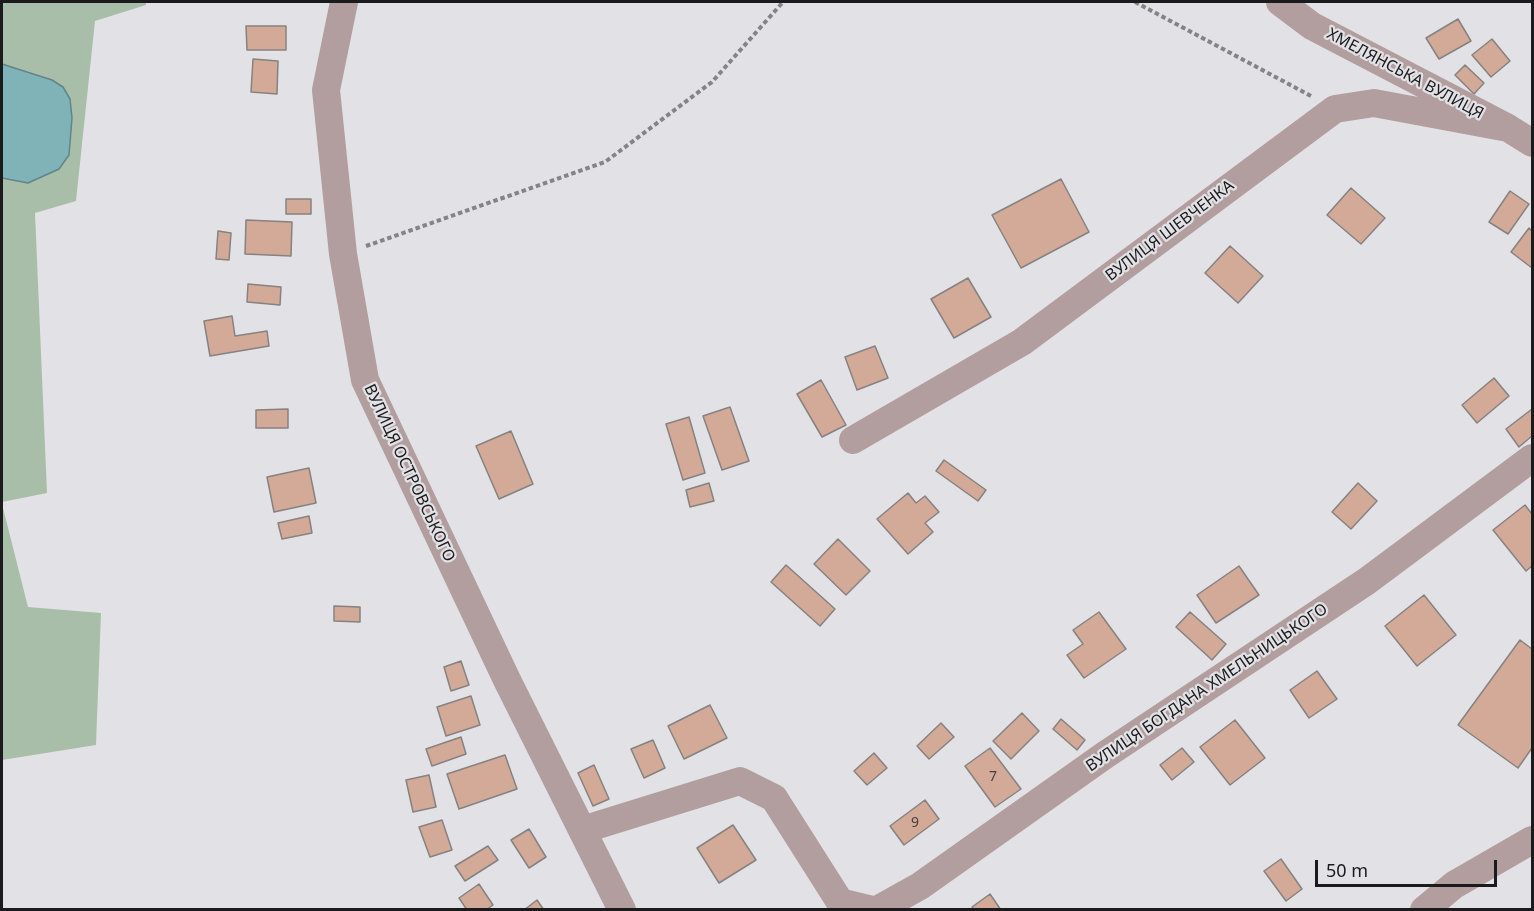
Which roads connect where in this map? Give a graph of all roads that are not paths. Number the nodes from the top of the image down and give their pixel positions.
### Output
1 (344, 2) edge
2 (1280, 2) edge
3 (1508, 128) junction
4 (1533, 143) edge
5 (853, 440) dead end
6 (1533, 458) edge
7 (582, 830) junction
8 (1533, 840) edge
9 (622, 909) edge
10 (875, 909) edge
11 (1424, 909) edge

1 - 7 street, ВУЛИЦЯ ОСТРОВСЬКОГО
2 - 3 street, ХМЕЛЯНСЬКА ВУЛИЦЯ
3 - 4 street, ХМЕЛЯНСЬКА ВУЛИЦЯ
3 - 5 street, ВУЛИЦЯ ШЕВЧЕНКА
6 - 10 street, ВУЛИЦЯ БОГДАНА ХМЕЛЬНИЦЬКОГО
7 - 9 street, ВУЛИЦЯ ОСТРОВСЬКОГО
7 - 10 street, ВУЛИЦЯ БОГДАНА ХМЕЛЬНИЦЬКОГО
8 - 11 street

